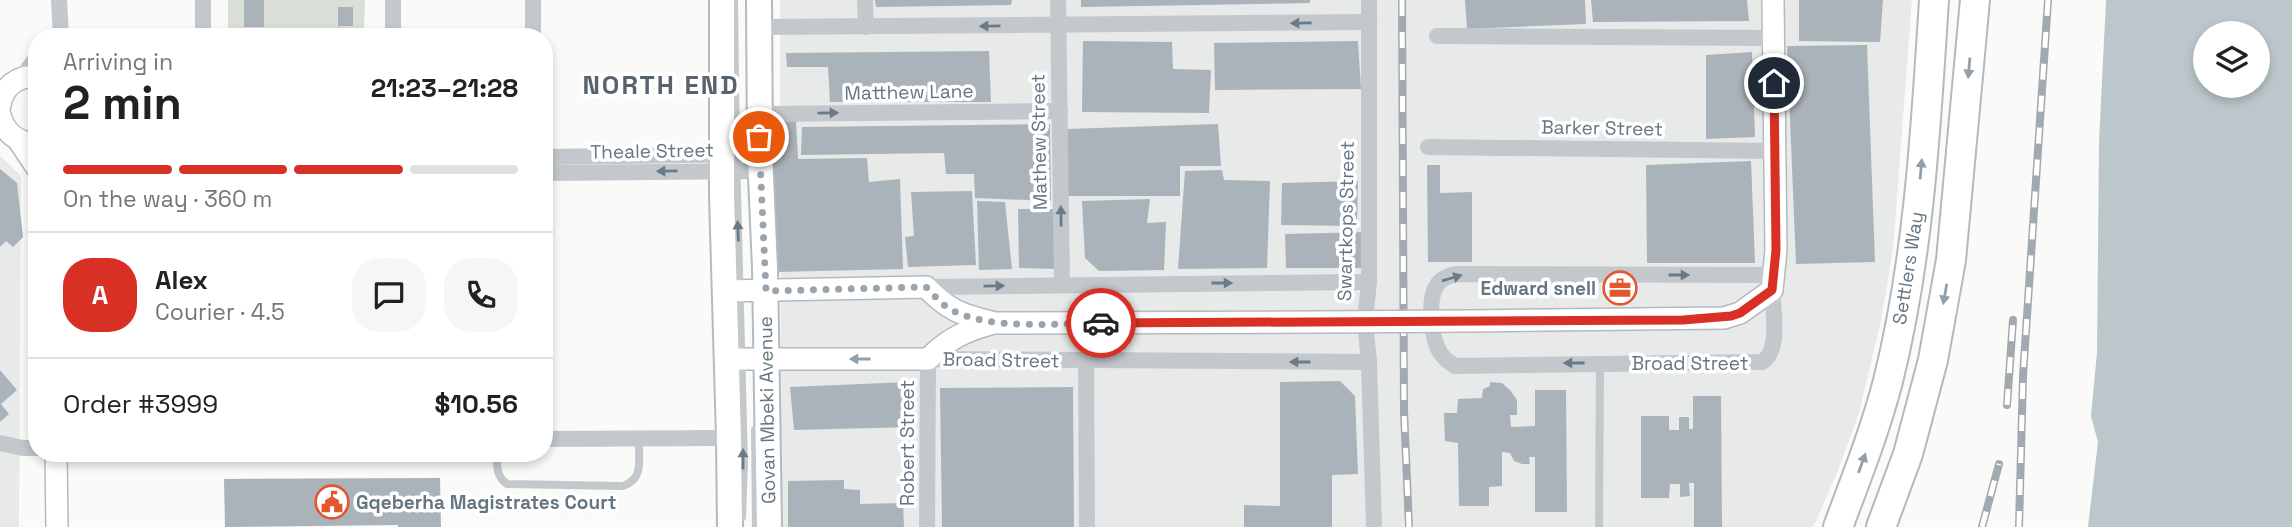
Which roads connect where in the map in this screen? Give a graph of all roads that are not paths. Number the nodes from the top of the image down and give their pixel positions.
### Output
1 (203, 0) edge
2 (393, 0) edge
3 (533, 0) edge
4 (722, 0) edge
5 (734, 0) edge
6 (759, 0) edge
7 (865, 0) edge
8 (1058, 0) edge
9 (1369, 0) edge
10 (1773, 0) edge
11 (1934, 0) edge
12 (1975, 0) edge
13 (59, 8) edge
14 (1369, 22) junction
15 (1058, 25) junction
16 (759, 27) junction
17 (866, 27) junction
18 (53, 28) edge
19 (60, 28) edge
20 (203, 28) edge
21 (393, 28) edge
22 (533, 28) edge
23 (1437, 36) dead end
24 (1773, 38) junction
25 (28, 65) edge
26 (14, 77) edge
27 (1060, 111) junction
28 (760, 114) junction
29 (0, 115) edge
30 (28, 144) edge
31 (1428, 147) dead end
32 (1776, 151) junction
33 (553, 157) edge
34 (743, 163) junction
35 (553, 173) edge
36 (1368, 282) junction
37 (1773, 282) junction
38 (1062, 284) junction
39 (926, 287) junction
40 (749, 291) junction
41 (994, 323) junction
42 (750, 358) junction
43 (928, 359) junction
44 (1086, 362) junction
45 (1369, 362) junction
46 (1600, 363) junction
47 (755, 419) dead end
48 (730, 438) junction
49 (553, 439) edge
50 (639, 439) junction
51 (0, 443) edge
52 (28, 448) edge
53 (56, 462) edge
54 (497, 462) edge
55 (57, 527) edge
56 (730, 527) edge
57 (741, 527) edge
58 (756, 527) edge
59 (769, 527) edge
60 (927, 527) edge
61 (1087, 527) edge
62 (1374, 527) edge
63 (1599, 527) edge
64 (1838, 527) edge
65 (1881, 527) edge

1 - 20 street
2 - 21 street
3 - 22 street
4 - 34 main road, Govan Mbeki Avenue
5 - 34 lane
6 - 16 main road, Govan Mbeki Avenue
7 - 17 street
8 - 15 street, Mathew Street
9 - 14 street, Swartkops Street
10 - 24 street
64 -> 11 highway, Settlers Way
12 -> 65 highway, Settlers Way
13 - 18 street
13 - 19 street
14 -> 15 street
14 - 36 street, Swartkops Street
15 -> 17 street
15 - 27 street, Mathew Street
16 - 17 street
16 - 28 main road, Govan Mbeki Avenue
23 - 24 street
24 - 32 street
25 - 26 street
26 - 29 street
28 -> 27 street, Matthew Lane
38 -> 27 street, Mathew Street
28 - 34 main road, Govan Mbeki Avenue
29 - 30 street
31 - 32 street, Barker Street
32 - 37 street
33 - 34 street, Theale Street
34 -> 35 street, Theale Street
34 - 40 main road, Govan Mbeki Avenue
40 -> 34 main road, Govan Mbeki Avenue
38 -> 36 street
36 - 45 street, Swartkops Street
37 - 41 street, Broad Street, bridge
37 - 46 street, Broad Street
46 -> 37 street, Broad Street
39 -> 38 street
39 - 40 street
39 - 41 street, Broad Street
40 - 42 main road, Govan Mbeki Avenue
40 - 42 main road, Govan Mbeki Avenue
41 - 43 street, Broad Street
43 -> 42 street, Broad Street
42 - 48 main road, Govan Mbeki Avenue
57 -> 42 lane
42 - 59 main road, Govan Mbeki Avenue
43 - 44 street, Broad Street
43 - 60 street, Robert Street
45 -> 44 street, Broad Street
44 - 61 street
45 - 62 street, Swartkops Street
46 - 63 lane
47 - 58 lane
48 - 50 street
48 - 56 main road, Govan Mbeki Avenue
49 - 50 street
50 - 54 lane
51 - 52 street
53 - 55 street

